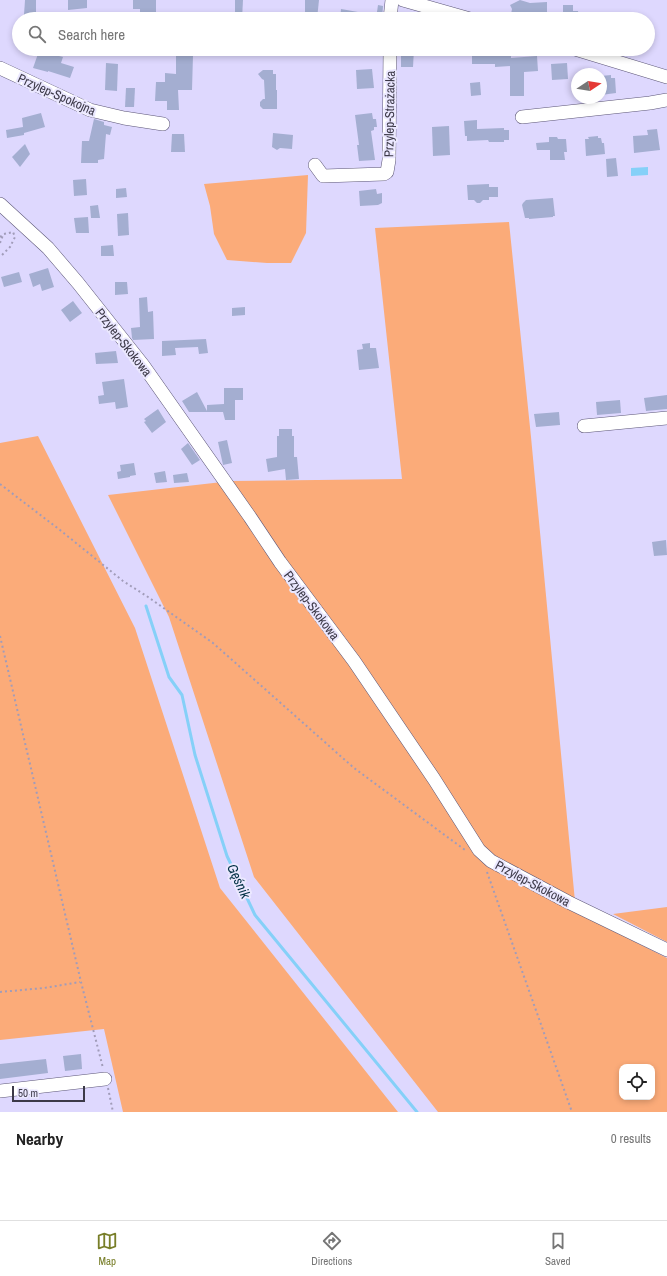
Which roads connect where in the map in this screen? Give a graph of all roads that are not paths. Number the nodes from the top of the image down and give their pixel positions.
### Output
1 (392, 0) edge
2 (403, 0) edge
3 (391, 12) edge
4 (445, 12) edge
5 (390, 56) edge
6 (598, 56) edge
7 (0, 68) edge
8 (667, 77) edge
9 (667, 100) edge
10 (522, 117) dead end
11 (163, 124) dead end
12 (315, 166) dead end
13 (0, 204) edge
14 (667, 418) edge
15 (584, 426) dead end
16 (667, 950) edge
17 (105, 1079) road end
18 (0, 1091) edge

1 - 3 street
2 - 4 street
5 - 12 street, Przylep-Strażacka
6 - 8 street
7 - 11 street, Przylep-Spokojna
9 - 10 street
13 - 16 street, Przylep-Skokowa
14 - 15 street
17 - 18 street

